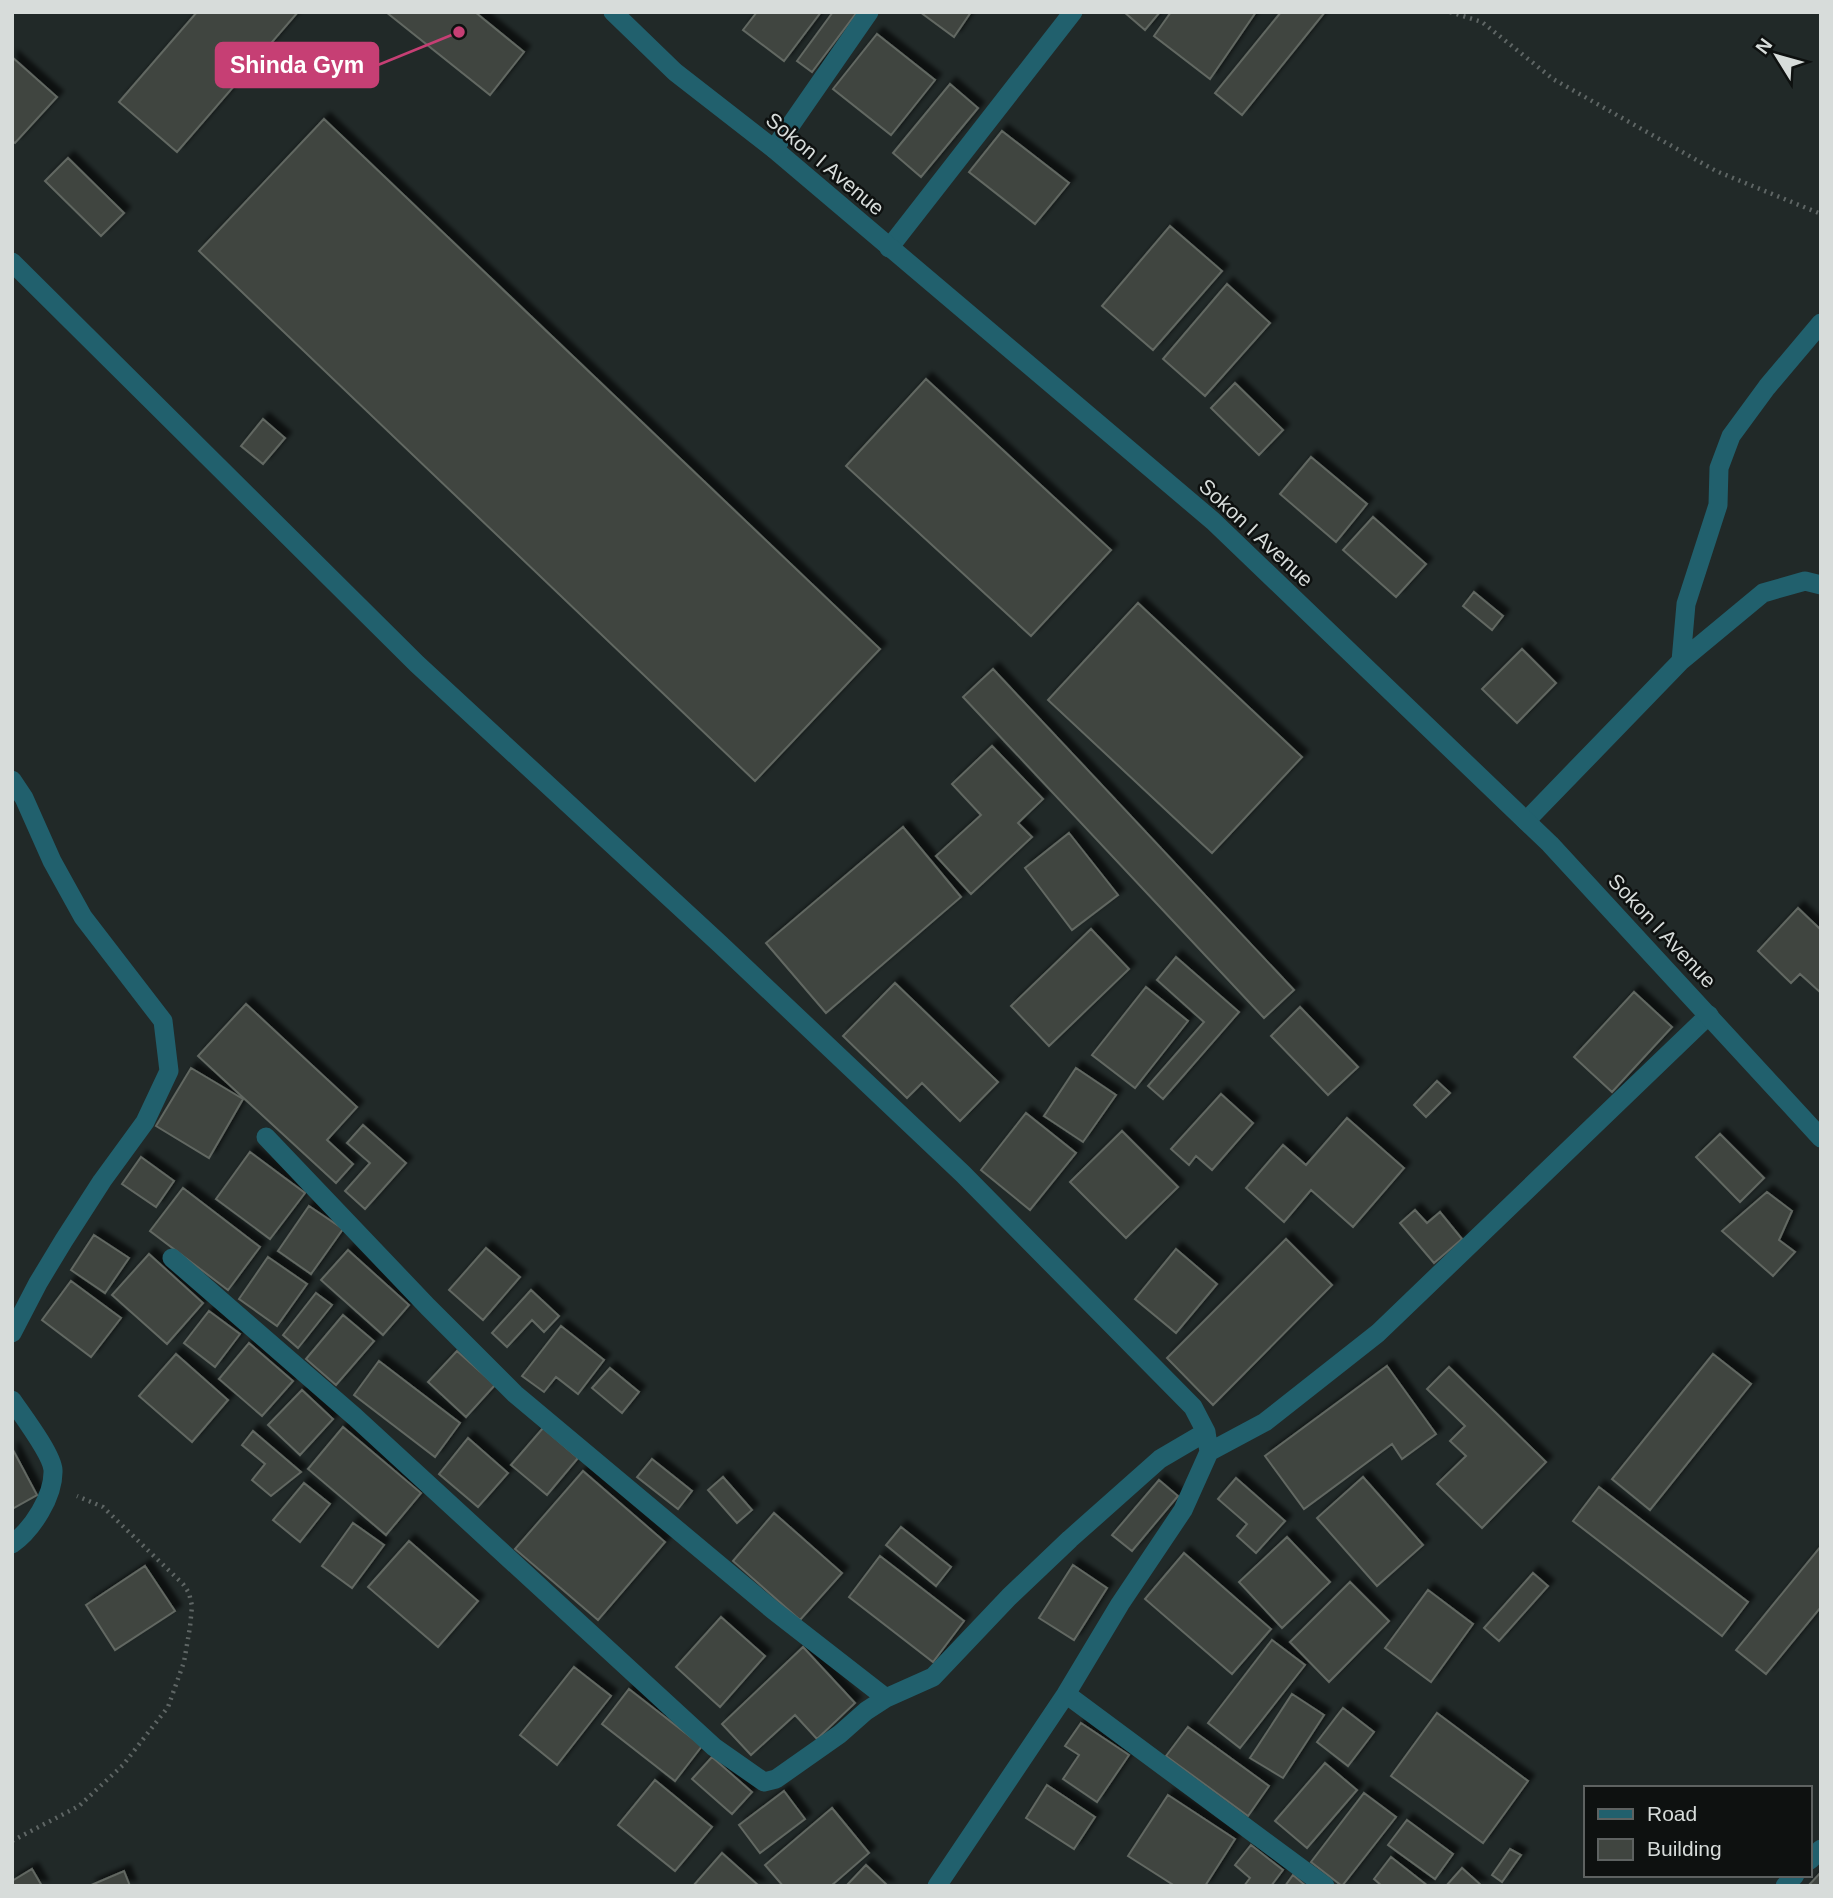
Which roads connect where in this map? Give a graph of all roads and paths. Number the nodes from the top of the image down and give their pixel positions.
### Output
1 (613, 12) edge
2 (869, 12) edge
3 (1073, 12) edge
4 (1450, 12) edge
5 (774, 149) junction
6 (1821, 214) edge
7 (889, 248) junction
8 (12, 262) edge
9 (1821, 323) edge
10 (1821, 585) edge
11 (1681, 661) junction
12 (12, 780) edge
13 (1525, 821) junction
14 (1709, 1015) junction
15 (266, 1137) dead end
16 (1821, 1138) edge
17 (172, 1258) dead end
18 (12, 1333) edge
19 (12, 1400) edge
20 (1206, 1432) junction
21 (1209, 1452) junction
22 (53, 1469) junction
23 (12, 1544) edge
24 (1066, 1693) junction
25 (886, 1698) junction
26 (12, 1841) edge
27 (937, 1886) edge
28 (1325, 1886) edge

1 - 5 street, Sokon I Avenue
2 - 5 street
3 - 7 street
4 - 6 path
5 - 7 street, Sokon I Avenue
7 - 13 street, Sokon I Avenue
8 - 20 street
9 - 11 street
10 - 11 street
11 - 13 street
12 - 18 street
13 - 14 street, Sokon I Avenue
14 - 16 street, Sokon I Avenue
14 - 21 street
15 - 25 street
17 - 25 street
19 - 22 street
20 - 21 street
20 - 25 street
21 - 24 street
22 - 23 street
22 - 26 path
24 - 27 street
24 - 28 street

